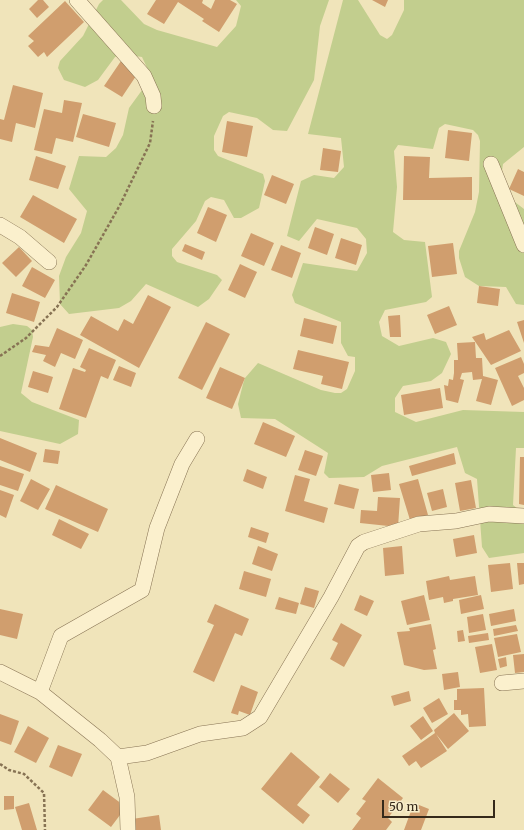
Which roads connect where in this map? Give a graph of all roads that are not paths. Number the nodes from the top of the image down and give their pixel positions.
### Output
1 (78, 0) edge
2 (154, 106) road end
3 (491, 164) dead end
4 (0, 225) edge
5 (524, 245) edge
6 (49, 262) dead end
7 (197, 439) dead end
8 (524, 516) edge
9 (0, 672) edge
10 (524, 681) edge
11 (502, 682) dead end
12 (40, 692) junction
13 (118, 757) junction
14 (128, 830) edge

1 - 2 street
3 - 5 street
4 - 6 street
7 - 12 street
8 - 13 street
9 - 12 street
10 - 11 street
12 - 13 street
13 - 14 street

